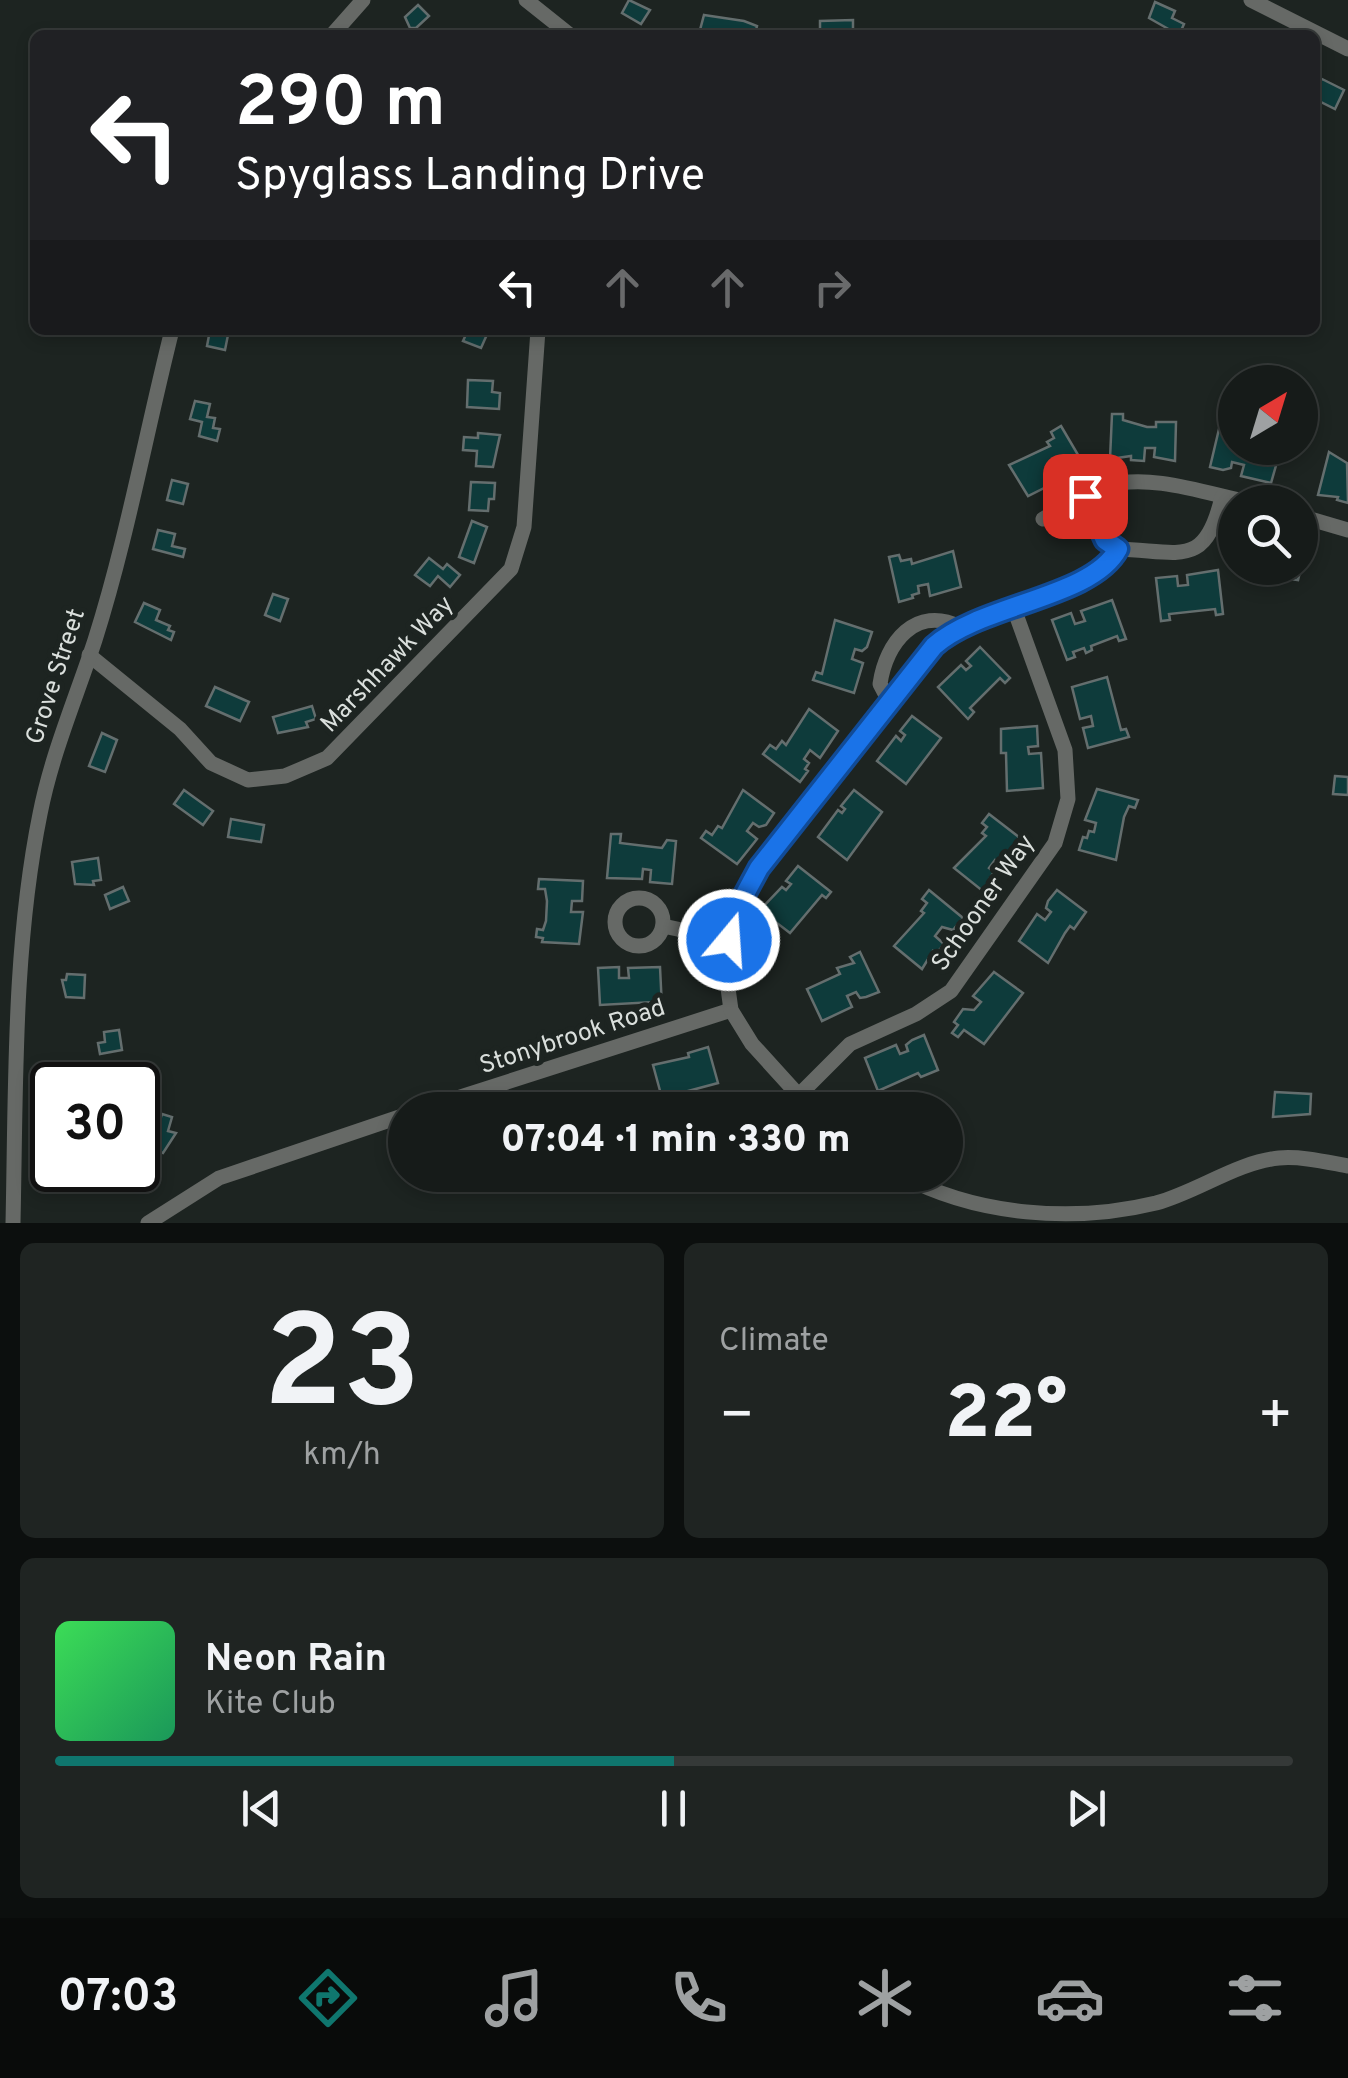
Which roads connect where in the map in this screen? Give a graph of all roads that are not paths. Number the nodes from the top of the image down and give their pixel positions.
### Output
1 (363, 0) edge
2 (526, 0) edge
3 (1250, 0) edge
4 (1291, 29) edge
5 (336, 30) edge
6 (564, 30) edge
7 (1320, 39) edge
8 (1348, 48) edge
9 (171, 335) edge
10 (538, 335) edge
11 (1085, 496) junction
12 (1218, 496) edge
13 (1218, 514) edge
14 (1044, 519) dead end
15 (1318, 521) edge
16 (1348, 530) edge
17 (1118, 549) junction
18 (1013, 606) junction
19 (960, 626) junction
20 (89, 655) junction
21 (889, 700) junction
22 (663, 926) dead end
23 (729, 940) junction
24 (730, 1010) junction
25 (476, 1092) edge
26 (794, 1092) edge
27 (802, 1092) edge
28 (388, 1121) edge
29 (1348, 1166) edge
30 (943, 1192) edge
31 (12, 1223) edge
32 (148, 1223) edge

1 - 5 street
2 - 6 street
3 - 4 street
7 - 8 street
9 - 20 street, Grove Street
10 - 20 street, Marshhawk Way
11 - 12 street
11 - 14 street
11 - 17 street
13 - 17 street
15 - 16 street
17 - 18 street
18 - 19 street
18 - 27 street, Schooner Way
19 - 21 street
19 - 21 street
20 - 31 street, Grove Street
21 - 23 street
22 - 23 street
23 - 24 street
24 - 25 street, Stonybrook Road
24 - 26 street
28 - 32 street
29 - 30 street

